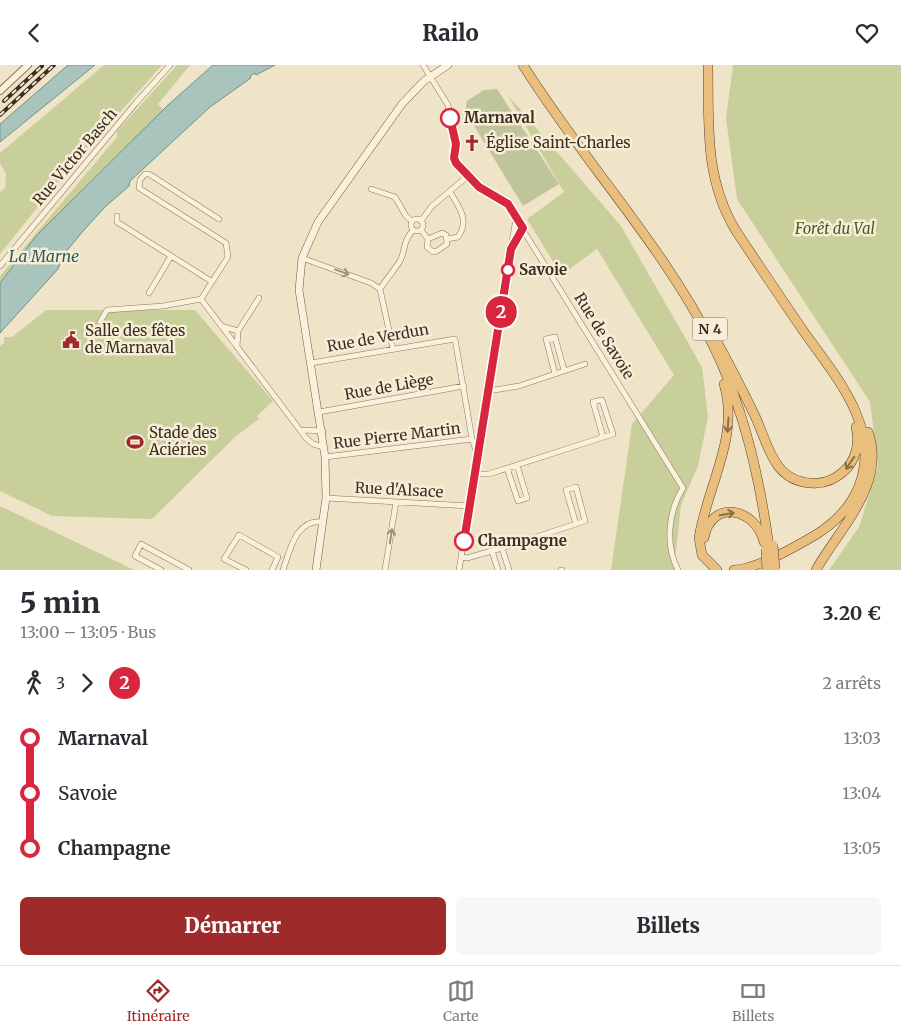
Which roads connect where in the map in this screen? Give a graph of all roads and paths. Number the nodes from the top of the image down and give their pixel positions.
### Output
1 (28, 65) edge
2 (170, 65) edge
3 (423, 65) edge
4 (448, 65) edge
5 (522, 65) edge
6 (710, 65) edge
7 (430, 77) junction
8 (0, 91) edge
9 (468, 176) junction
10 (370, 189) dead end
11 (450, 192) junction
12 (117, 216) dead end
13 (219, 219) dead end
14 (412, 221) junction
15 (421, 221) junction
16 (421, 229) junction
17 (413, 230) junction
18 (518, 230) junction
19 (428, 239) junction
20 (447, 239) junction
21 (171, 256) junction
22 (302, 257) junction
23 (0, 266) edge
24 (211, 281) junction
25 (380, 289) junction
26 (149, 293) dead end
27 (201, 299) junction
28 (259, 299) dead end
29 (697, 310) junction
30 (100, 322) dead end
31 (221, 327) junction
32 (800, 327) junction
33 (238, 331) junction
34 (237, 347) junction
35 (393, 349) junction
36 (311, 363) junction
37 (584, 364) dead end
38 (564, 370) junction
39 (555, 373) junction
40 (464, 386) junction
41 (488, 391) junction
42 (319, 412) junction
43 (865, 423) junction
44 (302, 430) junction
45 (322, 431) junction
46 (603, 437) junction
47 (472, 439) junction
48 (324, 447) junction
49 (478, 456) junction
50 (325, 457) junction
51 (517, 465) junction
52 (507, 468) junction
53 (475, 474) junction
54 (326, 498) junction
55 (396, 502) junction
56 (470, 506) junction
57 (324, 522) junction
58 (576, 524) junction
59 (769, 547) junction
60 (502, 548) junction
61 (492, 551) junction
62 (462, 557) junction
63 (161, 570) edge
64 (189, 570) edge
65 (246, 570) edge
66 (272, 570) edge
67 (283, 570) edge
68 (316, 570) edge
69 (385, 570) edge
70 (459, 570) edge
71 (498, 570) edge
72 (509, 570) edge
73 (678, 570) edge
74 (717, 570) edge
75 (733, 570) edge
76 (751, 570) edge
77 (772, 570) edge
78 (816, 570) edge

1 - 8 street
2 - 23 street, Rue Victor Basch
3 - 7 street, Rue de Savoie
4 - 7 main road
5 - 29 highway, N 4
6 - 32 highway, N 4
6 - 43 highway, N 4
7 - 9 street, Rue de Savoie
7 - 22 main road
9 - 11 street
9 - 18 street, Rue de Savoie
10 - 14 street
11 - 15 street
11 - 20 street
12 - 21 street
13 - 24 street
14 - 15 street
14 - 17 street
15 - 16 street
16 - 17 street
16 - 19 street
17 - 25 street
18 - 41 street
18 - 73 street, Rue de Savoie
19 - 20 street
19 - 20 street
21 - 24 street
21 - 26 street
22 -> 25 street
22 - 36 main road
24 - 27 street
25 - 35 street
27 - 30 street
27 - 31 street
28 - 33 street
32 -> 29 highway, N 4
29 - 59 highway, N 4
29 -> 74 highway, N 4
31 - 33 street
31 - 34 street
32 - 75 highway, N 4
33 - 34 street
34 - 44 street
35 - 36 street, Rue de Verdun
35 - 40 street, Rue de Verdun
36 - 42 main road
37 - 38 street
38 - 39 street
38 - 39 street
39 - 41 street
40 - 42 street, Rue de Liège
40 - 47 street
41 - 49 street
42 - 45 main road
43 - 76 highway, N 4
43 - 78 highway, N 4
44 - 45 street
44 - 48 street
45 - 48 main road
46 - 46 street
46 - 51 street
47 - 49 street
47 - 50 street, Rue Pierre Martin
48 - 50 main road
49 - 53 street
50 - 54 main road
51 - 52 street
51 - 52 street
52 - 53 street
53 - 56 street
54 - 55 street, Rue d'Alsace
54 - 57 main road
55 - 56 street, Rue d'Alsace
69 -> 55 street
56 - 62 street
57 - 67 street
57 - 68 main road
58 - 58 street
58 - 60 street
75 -> 59 highway, N 4
59 - 77 highway, N 4, bridge
60 - 61 street
60 - 72 street
61 - 62 street
61 - 71 street
62 - 70 street
63 - 64 street
65 - 66 street

